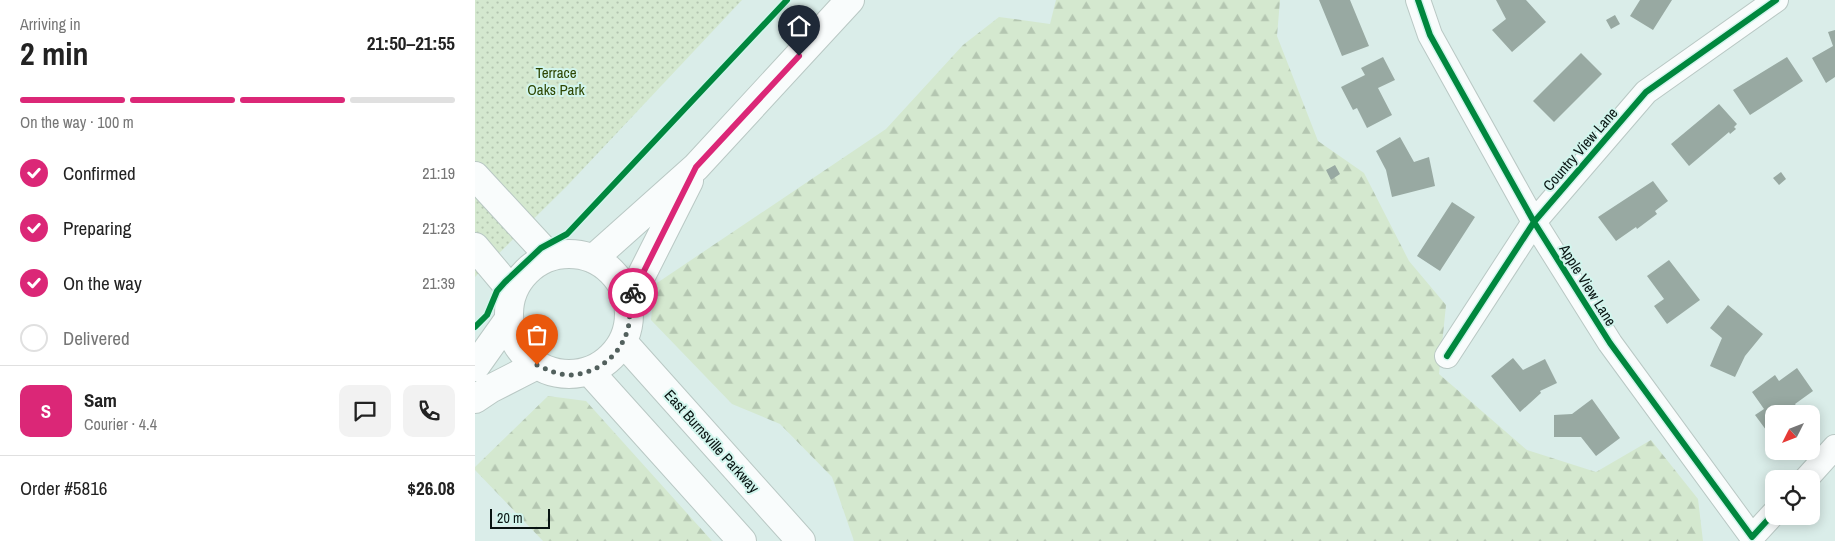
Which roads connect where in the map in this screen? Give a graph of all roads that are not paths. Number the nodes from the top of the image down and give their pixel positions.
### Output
1 (850, 0) edge
2 (1418, 0) edge
3 (1769, 2) edge
4 (696, 167) junction
5 (475, 176) edge
6 (1534, 222) junction
7 (475, 247) edge
8 (549, 257) junction
9 (593, 259) junction
10 (512, 291) junction
11 (628, 302) junction
12 (509, 319) junction
13 (623, 342) junction
14 (1447, 356) dead end
15 (537, 365) junction
16 (475, 367) edge
17 (590, 372) junction
18 (475, 399) edge
19 (1835, 447) edge
20 (1814, 470) edge
21 (1765, 524) edge
22 (742, 541) edge
23 (801, 541) edge

1 - 4 street
2 - 6 street, Apple View Lane
3 - 6 street, Country View Lane
4 - 9 street
4 - 11 street
5 - 8 street
6 - 14 street, Country View Lane
6 - 21 street, Apple View Lane
7 - 10 street
8 - 9 street
8 - 10 street
9 - 11 street
10 - 12 street
11 - 13 street
12 - 15 street
12 - 16 street
13 - 17 street
13 - 23 street, East Burnsville Parkway
15 - 17 street
15 - 18 street
17 - 22 street
19 - 20 street

